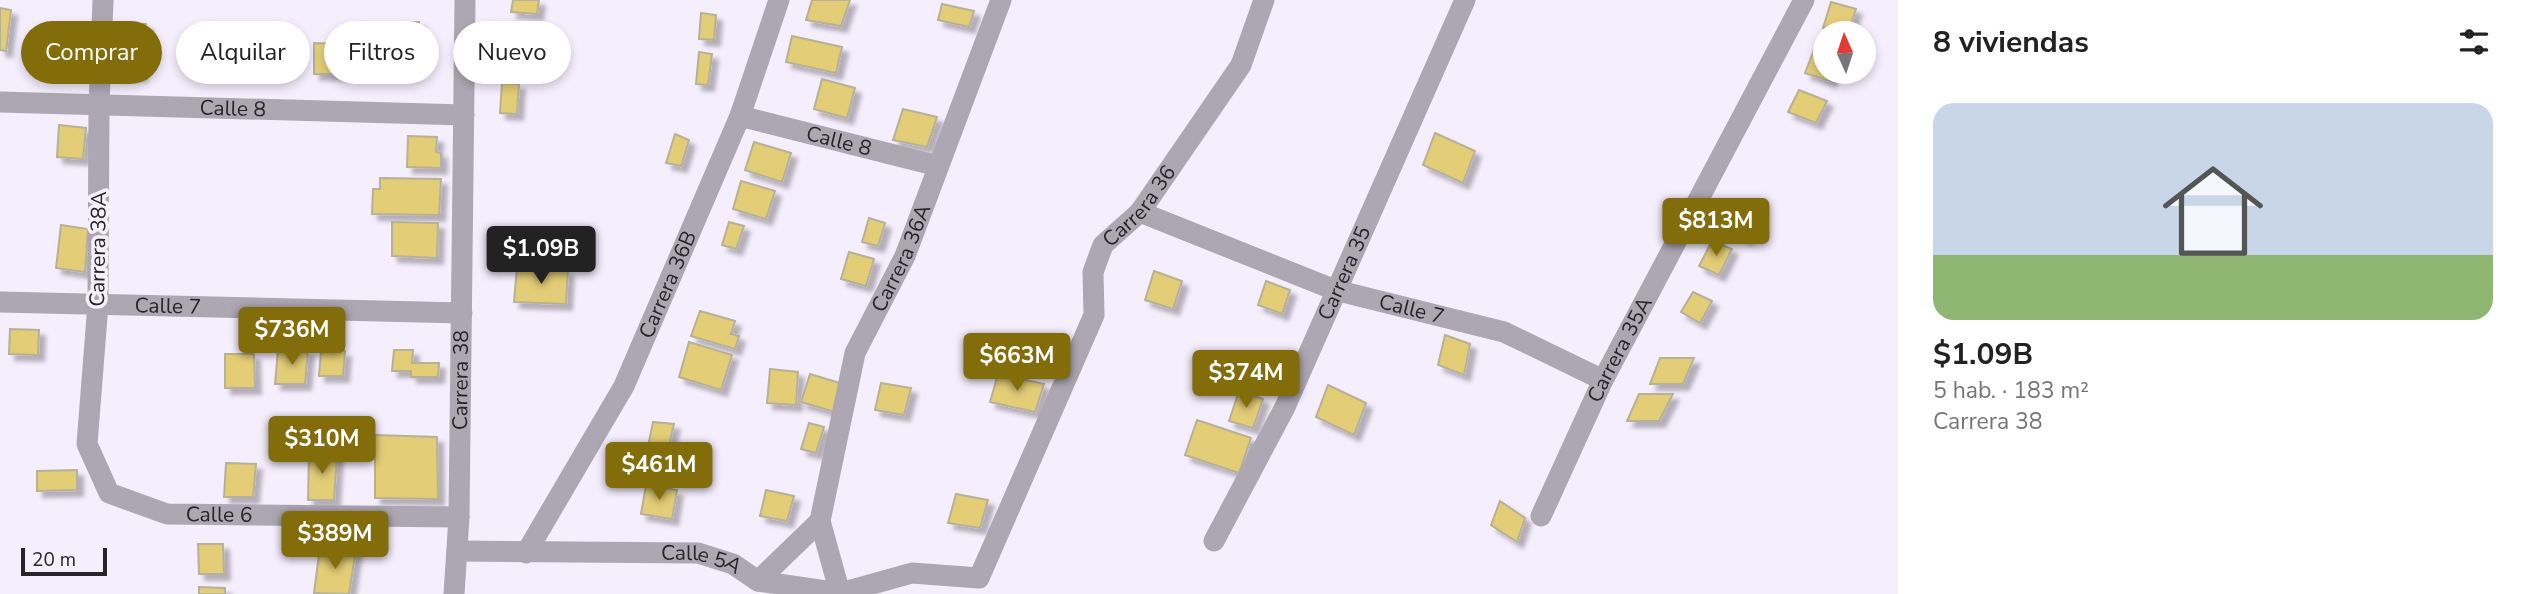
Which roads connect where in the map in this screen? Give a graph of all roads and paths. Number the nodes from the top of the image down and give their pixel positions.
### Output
1 (103, 0) edge
2 (465, 0) edge
3 (779, 0) edge
4 (1001, 0) edge
5 (1264, 0) edge
6 (1465, 0) edge
7 (1804, 0) edge
8 (0, 102) edge
9 (99, 105) junction
10 (464, 115) junction
11 (740, 116) junction
12 (938, 166) junction
13 (1140, 212) junction
14 (1335, 290) junction
15 (0, 302) edge
16 (99, 304) junction
17 (462, 313) junction
18 (1603, 380) junction
19 (109, 493) joint
20 (1541, 516) dead end
21 (459, 517) junction
22 (820, 521) junction
23 (1214, 541) dead end
24 (457, 551) junction
25 (526, 552) junction
26 (979, 578) joint
27 (758, 581) junction
28 (840, 593) edge
29 (454, 594) edge

1 - 9 street, Carrera 38A
2 - 10 street, Carrera 38
3 - 11 street, Carrera 36B
4 - 12 street, Carrera 36A
5 - 13 street, Carrera 36
6 - 14 street, Carrera 35
7 - 18 street, Carrera 35A
8 - 9 street, Calle 8
9 - 10 street, Calle 8
9 - 16 street, Carrera 38A
10 - 17 street, Carrera 38
11 - 12 street, Calle 8
11 - 25 street, Carrera 36B
12 - 22 street, Carrera 36A
13 - 14 street, Calle 7
13 - 26 street, Carrera 36
14 - 18 street, Calle 7
14 - 23 street, Carrera 35
15 - 16 street, Calle 7
16 - 17 street, Calle 7
16 - 19 street, Carrera 38A
17 - 21 street, Carrera 38
18 - 20 street, Carrera 35A
19 - 21 street, Calle 6
21 - 24 street, Carrera 38
22 - 27 street
22 - 28 street, Carrera 36A
24 - 25 street, Calle 5A
24 - 29 street, Carrera 38
25 - 27 street, Calle 5A
26 - 28 street, Calle 5A
27 - 28 street, Calle 5A

